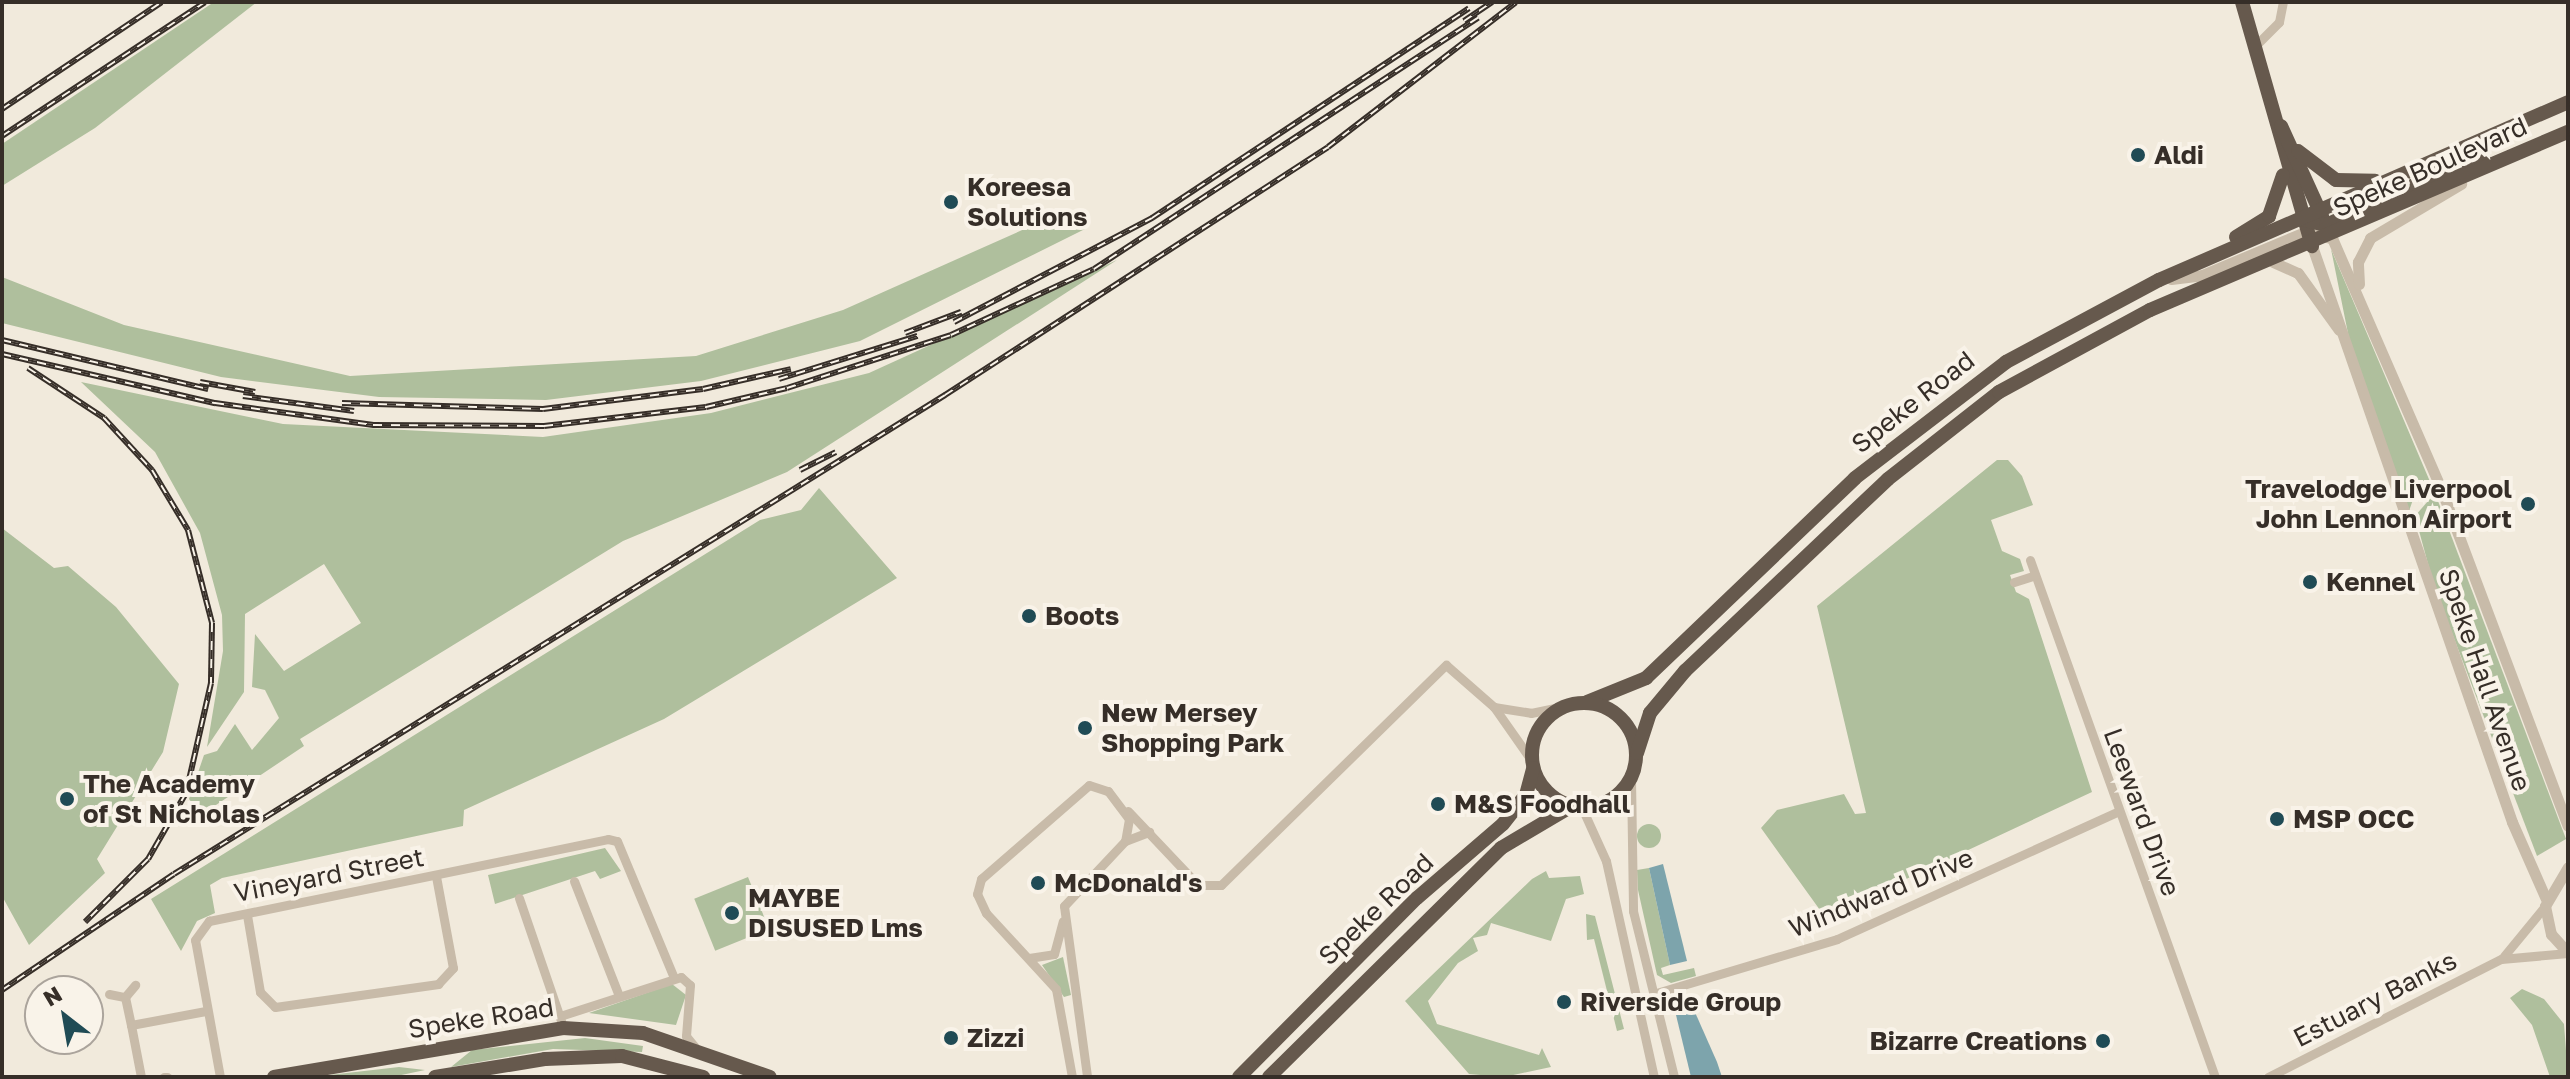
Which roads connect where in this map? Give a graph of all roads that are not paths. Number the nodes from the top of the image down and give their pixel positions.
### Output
1 (2242, 2) edge
2 (2283, 2) edge
3 (2255, 46) junction
4 (2568, 102) edge
5 (2278, 119) junction
6 (2568, 132) edge
7 (2295, 148) junction
8 (2503, 158) junction
9 (2283, 160) junction
10 (2387, 179) junction
11 (2319, 210) junction
12 (2302, 225) junction
13 (2329, 231) junction
14 (2312, 246) junction
15 (2273, 262) junction
16 (2159, 280) junction
17 (2363, 300) junction
18 (2346, 340) junction
19 (1879, 457) junction
20 (1894, 474) junction
21 (2030, 560) dead end
22 (2035, 575) junction
23 (2014, 582) dead end
24 (1587, 702) junction
25 (1568, 705) junction
26 (1494, 707) junction
27 (1637, 753) junction
28 (1532, 764) junction
29 (1631, 779) junction
30 (1122, 806) junction
31 (1577, 807) junction
32 (2117, 812) junction
33 (2568, 826) edge
34 (1149, 832) junction
35 (1125, 841) junction
36 (2568, 867) edge
37 (436, 876) junction
38 (574, 881) dead end
39 (519, 898) dead end
40 (2545, 902) junction
41 (247, 915) junction
42 (1063, 921) junction
43 (2568, 953) edge
44 (1029, 958) junction
45 (2501, 959) junction
46 (674, 978) junction
47 (135, 985) dead end
48 (109, 994) dead end
49 (1653, 994) junction
50 (619, 996) junction
51 (125, 997) junction
52 (206, 1011) junction
53 (562, 1022) junction
54 (131, 1025) junction
55 (695, 1047) junction
56 (652, 1063) junction
57 (683, 1073) edge
58 (141, 1077) edge
59 (220, 1077) edge
60 (278, 1077) edge
61 (435, 1077) edge
62 (662, 1077) edge
63 (703, 1077) edge
64 (770, 1077) edge
65 (1072, 1077) edge
66 (1087, 1077) edge
67 (1239, 1077) edge
68 (1269, 1077) edge
69 (1654, 1077) edge
70 (1674, 1077) edge
71 (2215, 1077) edge
72 (2268, 1077) edge

1 - 3 highway
2 - 3 street
3 - 5 highway
4 - 10 highway, Speke Boulevard
5 - 7 highway
5 - 9 highway
6 - 8 highway, Speke Boulevard
7 - 10 highway
7 - 11 highway
8 - 13 highway, Speke Boulevard
8 - 17 street
9 - 12 highway
9 - 16 highway
10 - 11 highway, Speke Boulevard
11 - 12 highway, Speke Road
11 - 13 highway
12 - 13 highway
12 - 14 highway
12 - 16 highway, Speke Road
13 - 14 highway, Speke Boulevard
13 - 17 street, Speke Hall Avenue
14 - 15 highway, Speke Road
14 - 18 street, Speke Hall Avenue
15 - 18 street
15 - 20 highway, Speke Road
16 - 19 highway, Speke Road
17 - 33 street, Speke Hall Avenue
18 - 40 street, Speke Hall Avenue
19 - 20 highway
19 - 24 highway, Speke Road
20 - 27 highway, Speke Road
21 - 22 street, Leeward Drive
22 - 23 street
22 - 32 street, Leeward Drive
24 - 25 highway
24 - 27 highway
25 - 26 street
25 - 28 highway
26 - 28 street
26 - 34 street
27 - 29 highway
28 - 31 highway
28 - 67 highway, Speke Road
29 - 31 highway
29 - 49 street
30 - 34 street
30 - 35 street
30 - 44 street
31 - 68 highway, Speke Road
31 - 69 street
32 - 49 street, Windward Drive
32 - 71 street, Leeward Drive
34 - 35 street
35 - 42 street
36 - 40 street
37 - 41 street, Vineyard Street
37 - 41 street
37 - 46 street, Vineyard Street
38 - 50 street
39 - 53 street
40 - 43 street, Speke Hall Avenue
40 - 45 street, Estuary Banks
41 - 52 street, Vineyard Street
42 - 44 street
42 - 66 street
43 - 45 street, Estuary Banks
44 - 65 street
45 - 72 street, Estuary Banks
46 - 50 street, Speke Road
46 - 55 street
47 - 51 street
48 - 51 street
49 - 70 street
50 - 53 street, Speke Road
51 - 54 street
52 - 54 street
52 - 59 street, Vineyard Street
53 - 55 highway, Speke Road
53 - 60 highway, Speke Road
54 - 58 street
55 - 57 highway
55 - 64 highway, Speke Road
56 - 57 highway, Speke Road
56 - 61 highway, Speke Road
56 - 62 street
57 - 63 highway, Speke Road

